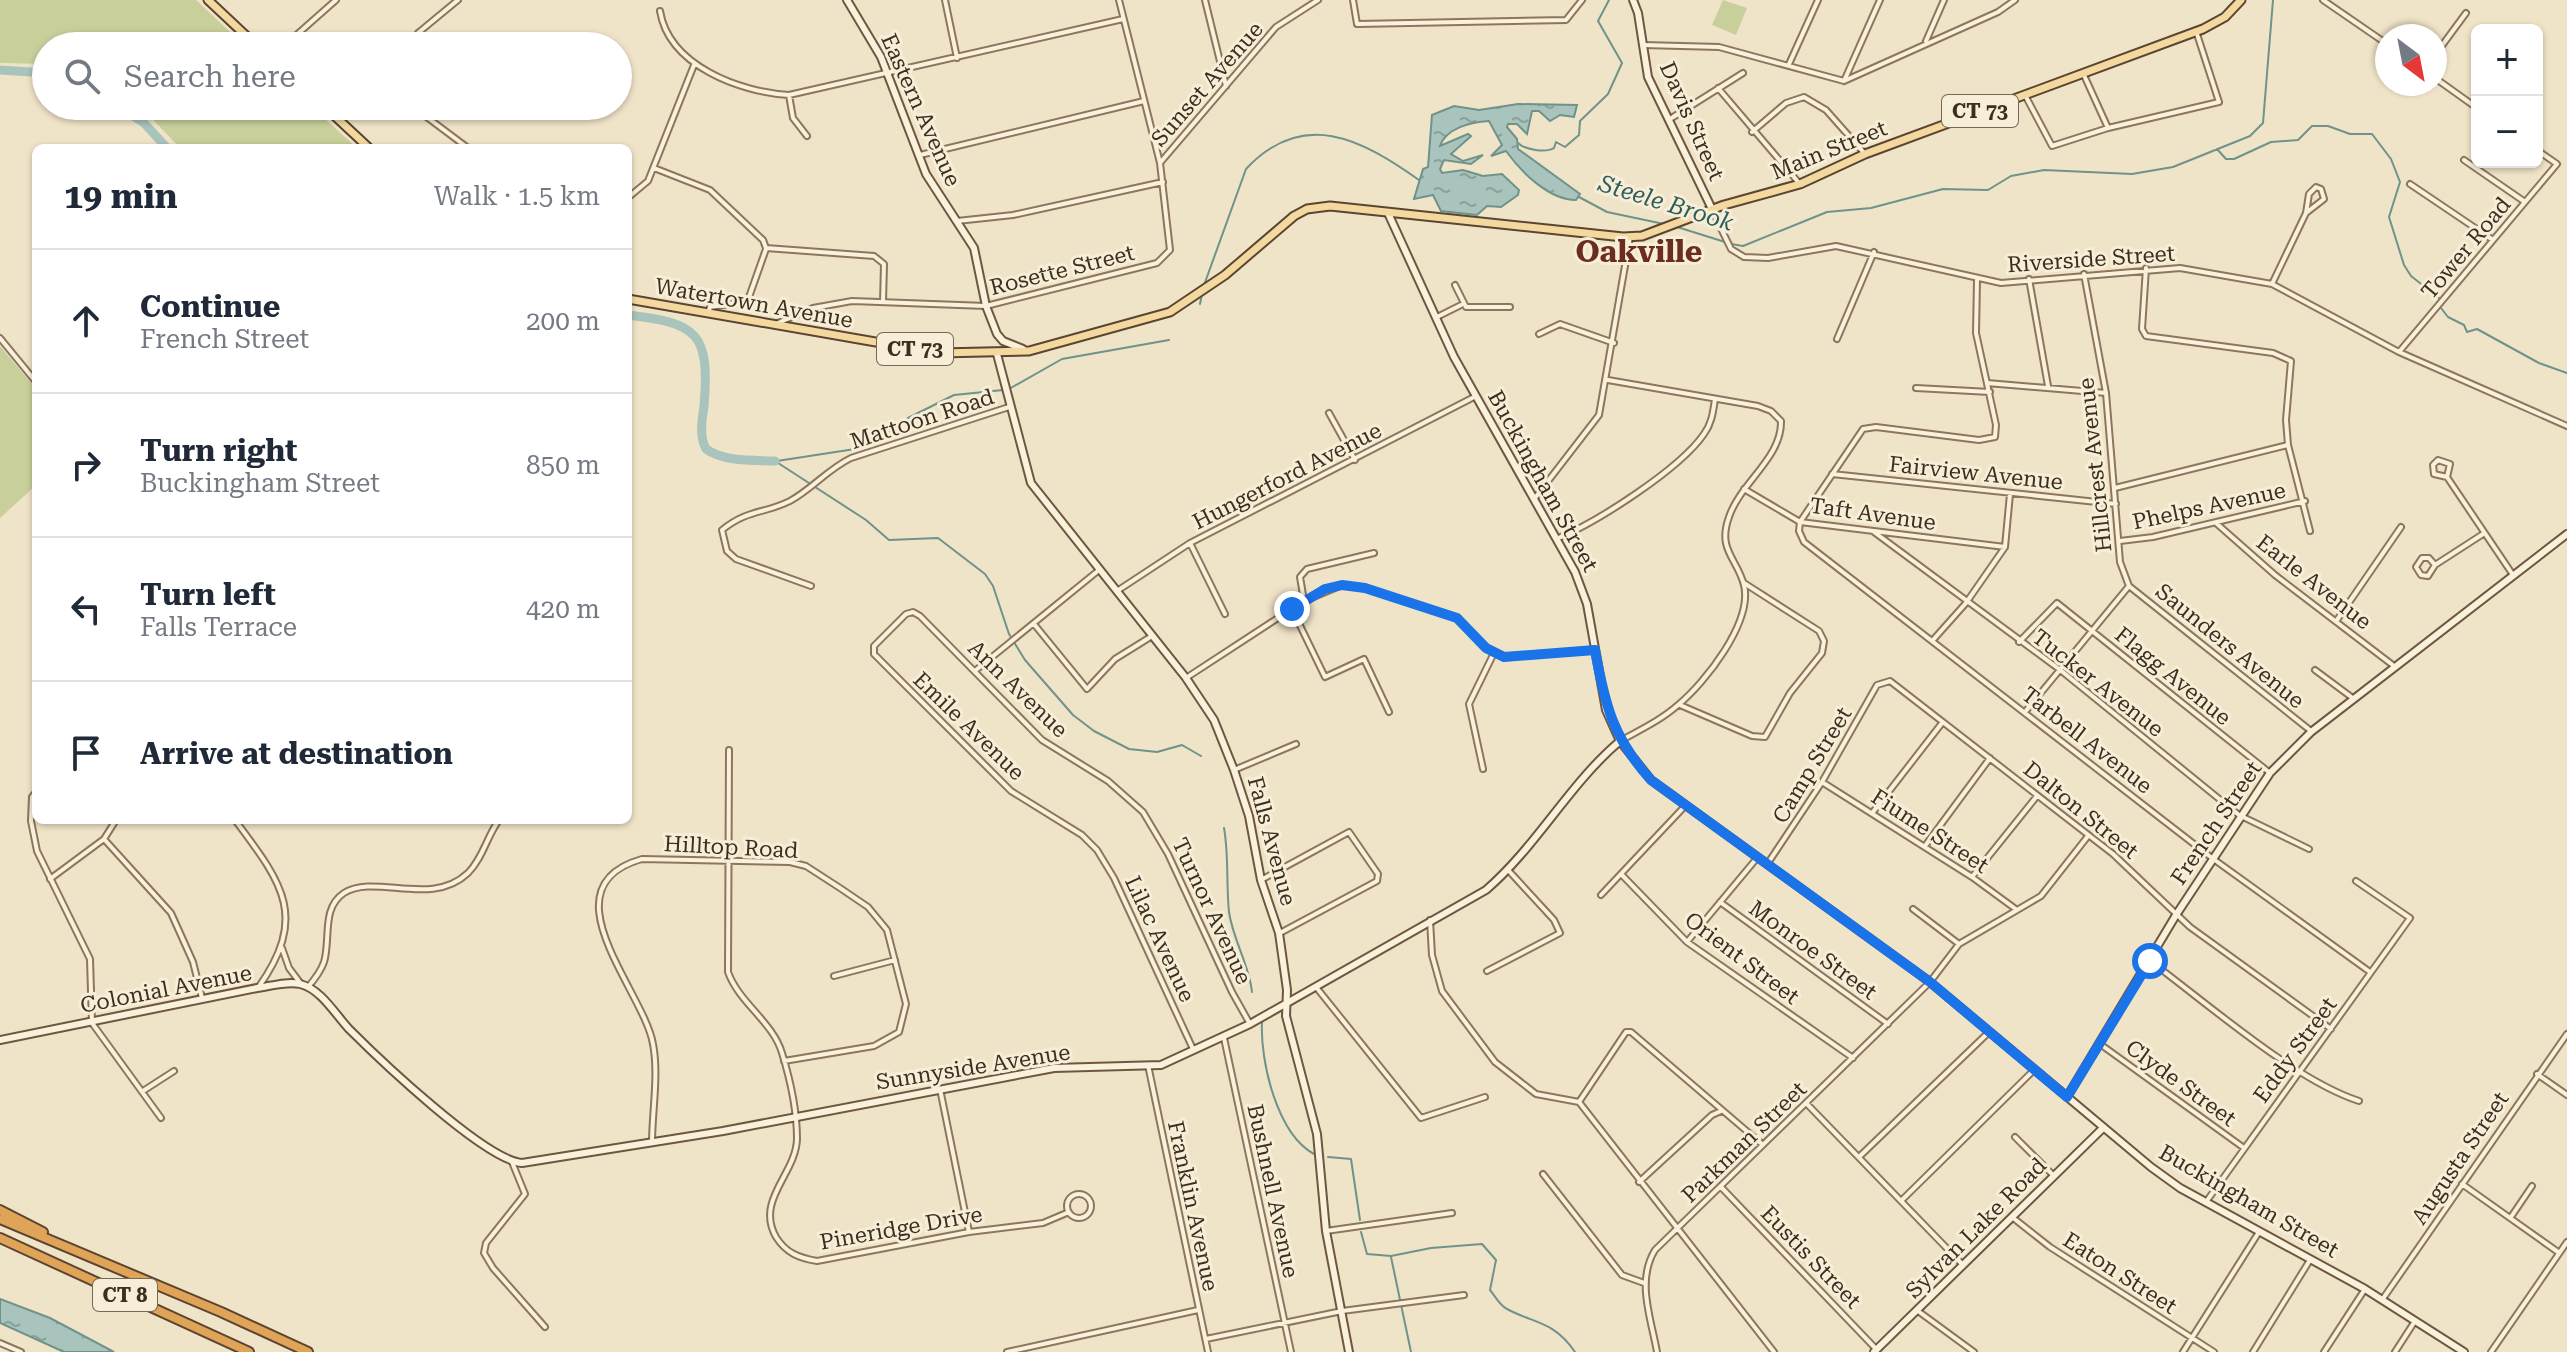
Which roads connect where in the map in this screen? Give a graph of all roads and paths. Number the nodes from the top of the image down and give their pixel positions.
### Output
1 (208, 0) edge
2 (336, 0) edge
3 (458, 0) edge
4 (847, 0) edge
5 (945, 0) edge
6 (1119, 0) edge
7 (1205, 0) edge
8 (1318, 0) edge
9 (1353, 0) edge
10 (1582, 0) edge
11 (1633, 0) edge
12 (1818, 0) edge
13 (1880, 0) edge
14 (1944, 0) edge
15 (2015, 0) edge
16 (2241, 0) edge
17 (2323, 0) edge
18 (660, 11) dead end
19 (2466, 13) dead end
20 (1123, 19) junction
21 (2196, 31) junction
22 (242, 32) edge
23 (300, 32) edge
24 (419, 32) edge
25 (2375, 36) edge
26 (2447, 39) edge
27 (1925, 43) junction
28 (1643, 45) junction
29 (957, 58) junction
30 (1789, 64) junction
31 (694, 65) junction
32 (1743, 73) dead end
33 (2083, 73) junction
34 (889, 74) junction
35 (1844, 81) junction
36 (1226, 86) junction
37 (2447, 87) edge
38 (1718, 88) junction
39 (789, 95) junction
40 (2025, 95) junction
41 (1144, 101) junction
42 (2471, 104) edge
43 (340, 120) edge
44 (431, 120) edge
45 (1668, 121) junction
46 (2108, 128) junction
47 (1752, 132) junction
48 (807, 136) dead end
49 (365, 144) edge
50 (463, 144) edge
51 (1865, 154) junction
52 (2543, 154) edge
53 (917, 155) junction
54 (2464, 160) dead end
55 (1160, 163) junction
56 (654, 168) junction
57 (1163, 182) junction
58 (1800, 184) junction
59 (2410, 184) dead end
60 (632, 194) edge
61 (2525, 202) junction
62 (1712, 209) junction
63 (1388, 213) junction
64 (2306, 213) junction
65 (955, 222) junction
66 (1630, 237) junction
67 (2493, 240) junction
68 (766, 248) junction
69 (1874, 252) junction
70 (1237, 265) joint
71 (2146, 268) junction
72 (2084, 274) junction
73 (2029, 279) junction
74 (1977, 280) junction
75 (2272, 284) junction
76 (1455, 285) dead end
77 (632, 300) edge
78 (883, 302) junction
79 (1462, 304) junction
80 (986, 306) junction
81 (1510, 307) dead end
82 (708, 315) junction
83 (1435, 318) junction
84 (776, 324) junction
85 (1539, 334) dead end
86 (0, 338) edge
87 (1837, 339) dead end
88 (1614, 343) junction
89 (1029, 351) junction
90 (2399, 352) junction
91 (997, 354) junction
92 (32, 377) edge
93 (1608, 380) junction
94 (1987, 383) junction
95 (2048, 386) junction
96 (1916, 388) dead end
97 (1990, 392) junction
98 (2106, 393) junction
99 (1476, 396) junction
100 (1715, 399) junction
101 (1008, 404) junction
102 (1329, 413) dead end
103 (2567, 426) edge
104 (2288, 445) junction
105 (1355, 460) junction
106 (1832, 474) junction
107 (2447, 477) junction
108 (2115, 488) junction
109 (1744, 489) junction
110 (2010, 494) junction
111 (1534, 500) junction
112 (2305, 501) junction
113 (2116, 504) junction
114 (1800, 522) junction
115 (2216, 523) junction
116 (2401, 527) dead end
117 (2310, 531) dead end
118 (1874, 532) junction
119 (2483, 534) junction
120 (2567, 534) edge
121 (1556, 539) junction
122 (2120, 541) junction
123 (1190, 543) junction
124 (2005, 547) junction
125 (1374, 553) dead end
126 (2435, 565) junction
127 (1099, 570) junction
128 (2513, 575) junction
129 (1744, 583) junction
130 (811, 586) dead end
131 (2129, 586) junction
132 (1117, 591) junction
133 (1304, 601) junction
134 (1966, 603) junction
135 (1292, 609) junction
136 (1225, 614) dead end
137 (2337, 620) junction
138 (1034, 624) junction
139 (2092, 631) junction
140 (1152, 636) junction
141 (1933, 640) junction
142 (2019, 642) junction
143 (872, 649) joint
144 (1595, 650) junction
145 (1494, 654) junction
146 (2394, 666) junction
147 (2059, 669) junction
148 (976, 670) junction
149 (2315, 670) dead end
150 (1186, 678) junction
151 (1883, 680) joint
152 (2354, 699) junction
153 (1679, 705) junction
154 (1389, 712) dead end
155 (2025, 712) junction
156 (1942, 723) junction
157 (2311, 732) junction
158 (1620, 741) junction
159 (1296, 744) dead end
160 (729, 750) dead end
161 (1990, 758) junction
162 (1483, 769) dead end
163 (1234, 770) junction
164 (2270, 773) junction
165 (1822, 782) junction
166 (2037, 796) junction
167 (32, 797) edge
168 (1685, 806) junction
169 (1143, 812) joint
170 (1873, 812) junction
171 (2239, 815) junction
172 (113, 824) edge
173 (238, 824) edge
174 (497, 824) edge
175 (2089, 835) junction
176 (104, 839) junction
177 (1092, 844) joint
178 (1924, 847) junction
179 (2309, 849) dead end
180 (1757, 858) junction
181 (2212, 858) junction
182 (728, 861) junction
183 (1766, 865) junction
184 (1509, 871) junction
185 (1621, 874) junction
186 (1972, 877) junction
187 (50, 879) junction
188 (1261, 880) junction
189 (2356, 881) dead end
190 (1601, 895) dead end
191 (1720, 902) junction
192 (1913, 909) dead end
193 (2018, 910) junction
194 (2176, 915) junction
195 (1430, 919) junction
196 (1279, 933) junction
197 (1687, 942) junction
198 (1959, 944) junction
199 (282, 948) junction
200 (895, 960) junction
201 (2150, 961) junction
202 (1487, 971) dead end
203 (2370, 972) junction
204 (834, 976) dead end
205 (1930, 982) junction
206 (1314, 985) junction
207 (304, 986) junction
208 (257, 988) junction
209 (203, 1000) junction
210 (1287, 1001) junction
211 (92, 1023) junction
212 (1250, 1024) junction
213 (1888, 1024) junction
214 (2331, 1029) junction
215 (1991, 1031) junction
216 (2567, 1034) edge
217 (1224, 1038) junction
218 (0, 1040) edge
219 (2100, 1044) junction
220 (1195, 1051) junction
221 (1853, 1058) junction
222 (784, 1061) junction
223 (1148, 1065) junction
224 (2035, 1069) junction
225 (174, 1071) dead end
226 (2300, 1071) junction
227 (2537, 1074) junction
228 (940, 1089) junction
229 (143, 1091) junction
230 (2567, 1095) edge
231 (1485, 1097) dead end
232 (2067, 1097) junction
233 (2359, 1101) dead end
234 (1579, 1102) junction
235 (1807, 1104) junction
236 (1721, 1111) junction
237 (794, 1116) junction
238 (161, 1118) dead end
239 (2103, 1128) junction
240 (2015, 1137) dead end
241 (652, 1143) junction
242 (1763, 1145) junction
243 (2244, 1148) junction
244 (1860, 1156) junction
245 (512, 1162) junction
246 (1543, 1174) dead end
247 (2054, 1176) junction
248 (1639, 1182) junction
249 (2462, 1184) junction
250 (2532, 1186) dead end
251 (1721, 1187) junction
252 (1902, 1199) junction
253 (2206, 1202) junction
254 (0, 1210) edge
255 (1069, 1212) junction
256 (1452, 1213) dead end
257 (2012, 1217) junction
258 (2511, 1217) junction
259 (0, 1219) edge
260 (1679, 1229) junction
261 (2260, 1230) junction
262 (1326, 1231) junction
263 (969, 1232) junction
264 (0, 1238) edge
265 (2567, 1242) edge
266 (2559, 1253) junction
267 (2312, 1258) junction
268 (112, 1265) junction
269 (1963, 1265) junction
270 (1644, 1283) junction
271 (2365, 1289) junction
272 (1464, 1295) dead end
273 (2382, 1300) junction
274 (1198, 1310) junction
275 (1342, 1311) junction
276 (1918, 1311) junction
277 (2415, 1321) junction
278 (1285, 1322) junction
279 (545, 1327) dead end
280 (2192, 1338) junction
281 (1206, 1339) junction
282 (0, 1343) edge
283 (1876, 1351) edge
284 (1971, 1351) edge
285 (21, 1352) edge
286 (249, 1352) edge
287 (308, 1352) edge
288 (1007, 1352) edge
289 (1208, 1352) edge
290 (1291, 1352) edge
291 (1349, 1352) edge
292 (1657, 1352) edge
293 (1774, 1352) edge
294 (2183, 1352) edge
295 (2214, 1352) edge
296 (2253, 1352) edge
297 (2324, 1352) edge
298 (2395, 1352) edge
299 (2464, 1352) edge
300 (2491, 1352) edge

1 - 22 main road
2 - 23 street
3 - 24 street
4 - 34 main road, Eastern Avenue
5 - 29 street
6 - 20 street
7 - 36 street
8 - 36 street, Sunset Avenue
9 - 10 street
11 - 28 main road, Davis Street
12 - 30 street
13 - 35 street
14 - 27 street
15 - 27 street
16 - 21 main road, Main Street / CT 73
17 - 25 street
18 - 31 street
19 - 26 street
20 - 29 street
20 - 41 street
21 - 33 main road, Main Street / CT 73
21 - 46 street
27 - 35 street
28 - 30 street
28 - 45 main road, Davis Street
29 - 34 street
30 - 35 street
31 - 39 street
31 - 56 street
32 - 38 street
33 - 40 main road, Main Street / CT 73
33 - 46 street
34 - 39 street
34 - 53 main road, Eastern Avenue
36 - 55 street, Sunset Avenue
37 - 42 street
38 - 45 street
38 - 47 street
39 - 48 street
40 - 46 street
40 - 51 main road, Main Street / CT 73
41 - 53 street
41 - 55 street
43 - 49 main road
44 - 50 street
45 - 62 main road, Davis Street
47 - 51 street
47 - 58 street
51 - 58 main road, Main Street / CT 73
52 - 61 street, Tower Road
53 - 65 main road, Eastern Avenue
54 - 61 street
55 - 57 street
56 - 60 street
56 - 68 street
57 - 65 street
57 - 80 street, Rosette Street
58 - 62 main road, Main Street / CT 73
59 - 67 street
61 - 67 street, Tower Road
62 - 66 main road, Main Street / CT 73
62 - 69 street, Riverside Street
63 - 66 main road, Main Street / CT 73
63 - 70 main road, Main Street / CT 73
63 - 83 main road, Buckingham Street
64 - 64 street
64 - 75 street
65 - 80 main road, Eastern Avenue
66 - 88 street
67 - 90 street, Tower Road
68 - 78 street
68 - 82 street
69 - 74 street, Riverside Street
69 - 87 street
70 - 89 main road, Watertown Avenue / CT 73
71 - 72 street, Riverside Street
71 - 75 street, Riverside Street
71 - 104 street
72 - 73 street, Riverside Street
72 - 98 street, Hillcrest Avenue
73 - 74 street, Riverside Street
73 - 95 street
74 - 94 street
75 - 90 street, Riverside Street
76 - 79 street
77 - 82 main road, Watertown Avenue / CT 73
78 - 80 street, Rosette Street
78 - 84 street, Rosette Street
79 - 81 street
79 - 83 street
80 - 89 main road, Eastern Avenue
82 - 84 main road, Watertown Avenue / CT 73
83 - 99 main road, Buckingham Street
84 - 91 main road, Watertown Avenue / CT 73
85 - 88 street
86 - 92 street
88 - 93 street
89 - 91 main road, Watertown Avenue / CT 73
90 - 103 street, Riverside Street
91 - 101 main road, Falls Avenue
93 - 100 street
93 - 111 street
94 - 95 street
94 - 97 street
95 - 98 street
96 - 97 street
97 - 106 street
98 - 108 street, Hillcrest Avenue
99 - 105 street, Hungerford Avenue
99 - 111 main road, Buckingham Street
100 - 109 street
100 - 121 street
101 - 127 main road, Falls Avenue
101 - 130 street, Mattoon Road
102 - 105 street
104 - 108 street
104 - 112 street
105 - 123 street, Hungerford Avenue
106 - 110 street, Fairview Avenue
106 - 114 street
107 - 107 street
107 - 119 street
108 - 113 street, Hillcrest Avenue
109 - 114 street, Taft Avenue
109 - 129 street
110 - 113 street, Fairview Avenue
110 - 124 street
111 - 121 main road, Buckingham Street
112 - 115 street, Phelps Avenue
112 - 117 street
113 - 122 street, Hillcrest Avenue
114 - 118 street, Taft Avenue
114 - 141 street, Tarbell Avenue
115 - 122 street, Phelps Avenue
115 - 137 street, Earle Avenue
116 - 137 street
118 - 124 street, Taft Avenue
118 - 134 street, Tucker Avenue
119 - 126 street
119 - 128 street
120 - 128 main road, French Street
121 - 144 main road, Buckingham Street
122 - 131 street, Hillcrest Avenue
123 - 132 street, Hungerford Avenue
123 - 136 street
124 - 134 street
125 - 133 street
126 - 126 street
127 - 132 main road, Falls Avenue
127 - 138 street
128 - 146 main road, French Street
129 - 153 street
129 - 153 street
131 - 139 street
131 - 157 street, Saunders Avenue
132 - 140 main road, Falls Avenue
133 - 135 street
133 - 145 street
134 - 141 street
134 - 142 street, Tucker Avenue
135 - 150 street
135 - 154 street
137 - 146 street, Earle Avenue
138 - 140 street
138 - 148 street
139 - 142 street, Flagg Avenue
139 - 147 street
139 - 164 street, Flagg Avenue
140 - 150 main road, Falls Avenue
141 - 155 street, Tarbell Avenue
142 - 147 street, Tucker Avenue
143 - 148 street, Ann Avenue
143 - 177 street, Emile Avenue
144 - 145 street
144 - 158 main road, Buckingham Street
145 - 162 street
146 - 152 main road, French Street
147 - 155 street
147 - 171 street, Tucker Avenue
148 - 169 street, Ann Avenue
149 - 152 street
150 - 163 main road, Falls Avenue
151 - 156 street, Dalton Street
151 - 165 street, Camp Street
152 - 157 main road, French Street
153 - 158 street
155 - 181 street, Tarbell Avenue
156 - 161 street, Dalton Street
156 - 170 street
157 - 164 main road, French Street
158 - 168 main road, Buckingham Street
158 - 184 main road, Sunnyside Avenue
159 - 163 street
160 - 182 street, Pineridge Drive
161 - 166 street, Dalton Street
161 - 178 street
163 - 188 main road, Falls Avenue
164 - 171 main road, French Street
165 - 170 street, Fiume Street
165 - 183 street, Camp Street
166 - 175 street, Dalton Street
166 - 186 street
167 - 187 street
168 - 180 main road, Buckingham Street
168 - 185 street
169 - 212 street, Turnor Avenue
170 - 178 street, Fiume Street
171 - 179 street, Tucker Avenue
171 - 181 main road, French Street
172 - 176 street
173 - 199 street
174 - 207 street
175 - 193 street
175 - 194 street, Dalton Street
176 - 187 street
176 - 209 street
177 - 220 street, Lilac Avenue
178 - 186 street, Fiume Street
180 - 183 main road, Buckingham Street
180 - 191 street
181 - 194 main road, French Street
181 - 203 street, Tarbell Avenue
182 - 200 street, Hilltop Road
182 - 222 street, Pineridge Drive
182 - 241 street, Hilltop Road
183 - 205 main road, Buckingham Street
184 - 195 main road, Sunnyside Avenue
184 - 202 street
185 - 190 street
185 - 197 street, Orient Street
186 - 193 street, Fiume Street
187 - 211 street
188 - 196 main road, Falls Avenue
188 - 196 street
189 - 203 street, Eddy Street
191 - 197 street
191 - 213 street, Monroe Street
192 - 198 street
193 - 198 street
194 - 201 main road, French Street
194 - 214 street, Dalton Street
195 - 206 main road, Sunnyside Avenue
195 - 234 street
196 - 210 main road, Falls Avenue
197 - 221 street, Orient Street
198 - 205 street, Parkman Street
199 - 207 street
199 - 208 street
200 - 204 street
200 - 222 street, Hilltop Road
201 - 219 main road, French Street
201 - 226 street
203 - 214 street, Eddy Street
205 - 213 street, Parkman Street
205 - 215 main road, Buckingham Street
206 - 210 main road, Sunnyside Avenue
206 - 231 street
207 - 208 main road, Colonial Avenue
207 - 245 main road
208 - 209 main road, Colonial Avenue
209 - 211 main road, Colonial Avenue
210 - 212 main road, Sunnyside Avenue
210 - 262 main road, Falls Avenue
211 - 218 main road, Colonial Avenue
211 - 229 street
212 - 217 main road, Sunnyside Avenue
213 - 221 street, Parkman Street
214 - 226 street, Eddy Street
215 - 224 main road, Buckingham Street
215 - 244 street
216 - 227 street, Augusta Street
217 - 220 main road, Sunnyside Avenue
217 - 278 street, Bushnell Avenue
219 - 232 main road, French Street
219 - 243 street, Clyde Street
220 - 223 main road, Sunnyside Avenue
221 - 235 street, Parkman Street
222 - 237 street, Pineridge Drive
223 - 228 main road, Sunnyside Avenue
223 - 274 street, Franklin Avenue
224 - 232 main road, Buckingham Street
224 - 252 street
225 - 229 street
226 - 233 street
226 - 243 street, Eddy Street
227 - 230 street
227 - 249 street, Augusta Street
228 - 237 main road, Sunnyside Avenue
228 - 263 street
229 - 238 street
232 - 239 main road, Buckingham Street
234 - 236 street
234 - 248 street
235 - 242 street, Parkman Street
235 - 244 street
236 - 242 street
236 - 248 street
237 - 241 main road, Sunnyside Avenue
237 - 263 street, Pineridge Drive
239 - 247 main road, Sylvan Lake Road
239 - 253 main road, Buckingham Street
240 - 247 street
241 - 245 main road, Sunnyside Avenue
242 - 251 street, Parkman Street
243 - 253 street, Eddy Street
244 - 252 street
245 - 279 street
246 - 270 street
247 - 257 main road, Sylvan Lake Road
248 - 260 street
249 - 258 street
249 - 273 street, Augusta Street
250 - 258 street
251 - 260 street, Parkman Street
251 - 283 street, Eustis Street
252 - 269 street
253 - 261 main road, Buckingham Street
254 - 268 highway
255 - 255 street, Pineridge Drive
255 - 263 street, Pineridge Drive
256 - 262 street
257 - 269 main road, Sylvan Lake Road
257 - 280 street, Eaton Street
258 - 266 street
259 - 268 highway, CT 8
260 - 270 street, Parkman Street
260 - 293 street
261 - 267 main road, Buckingham Street
261 - 280 street
262 - 275 main road, Falls Avenue
264 - 286 highway, CT 8
265 - 266 street
266 - 300 street
267 - 271 main road, Buckingham Street
267 - 296 street
268 - 287 highway, CT 8
269 - 276 main road, Sylvan Lake Road
270 - 292 street
271 - 273 main road, Buckingham Street
271 - 297 street
272 - 275 street
273 - 277 main road, Buckingham Street
274 - 281 street, Franklin Avenue
274 - 288 street
275 - 278 street
275 - 291 main road, Falls Avenue
276 - 283 main road, Sylvan Lake Road
276 - 284 street
277 - 298 street
277 - 299 main road, Buckingham Street
278 - 281 street
278 - 290 street, Bushnell Avenue
280 - 294 street
280 - 295 street, Eaton Street
281 - 289 street, Franklin Avenue
282 - 285 street

